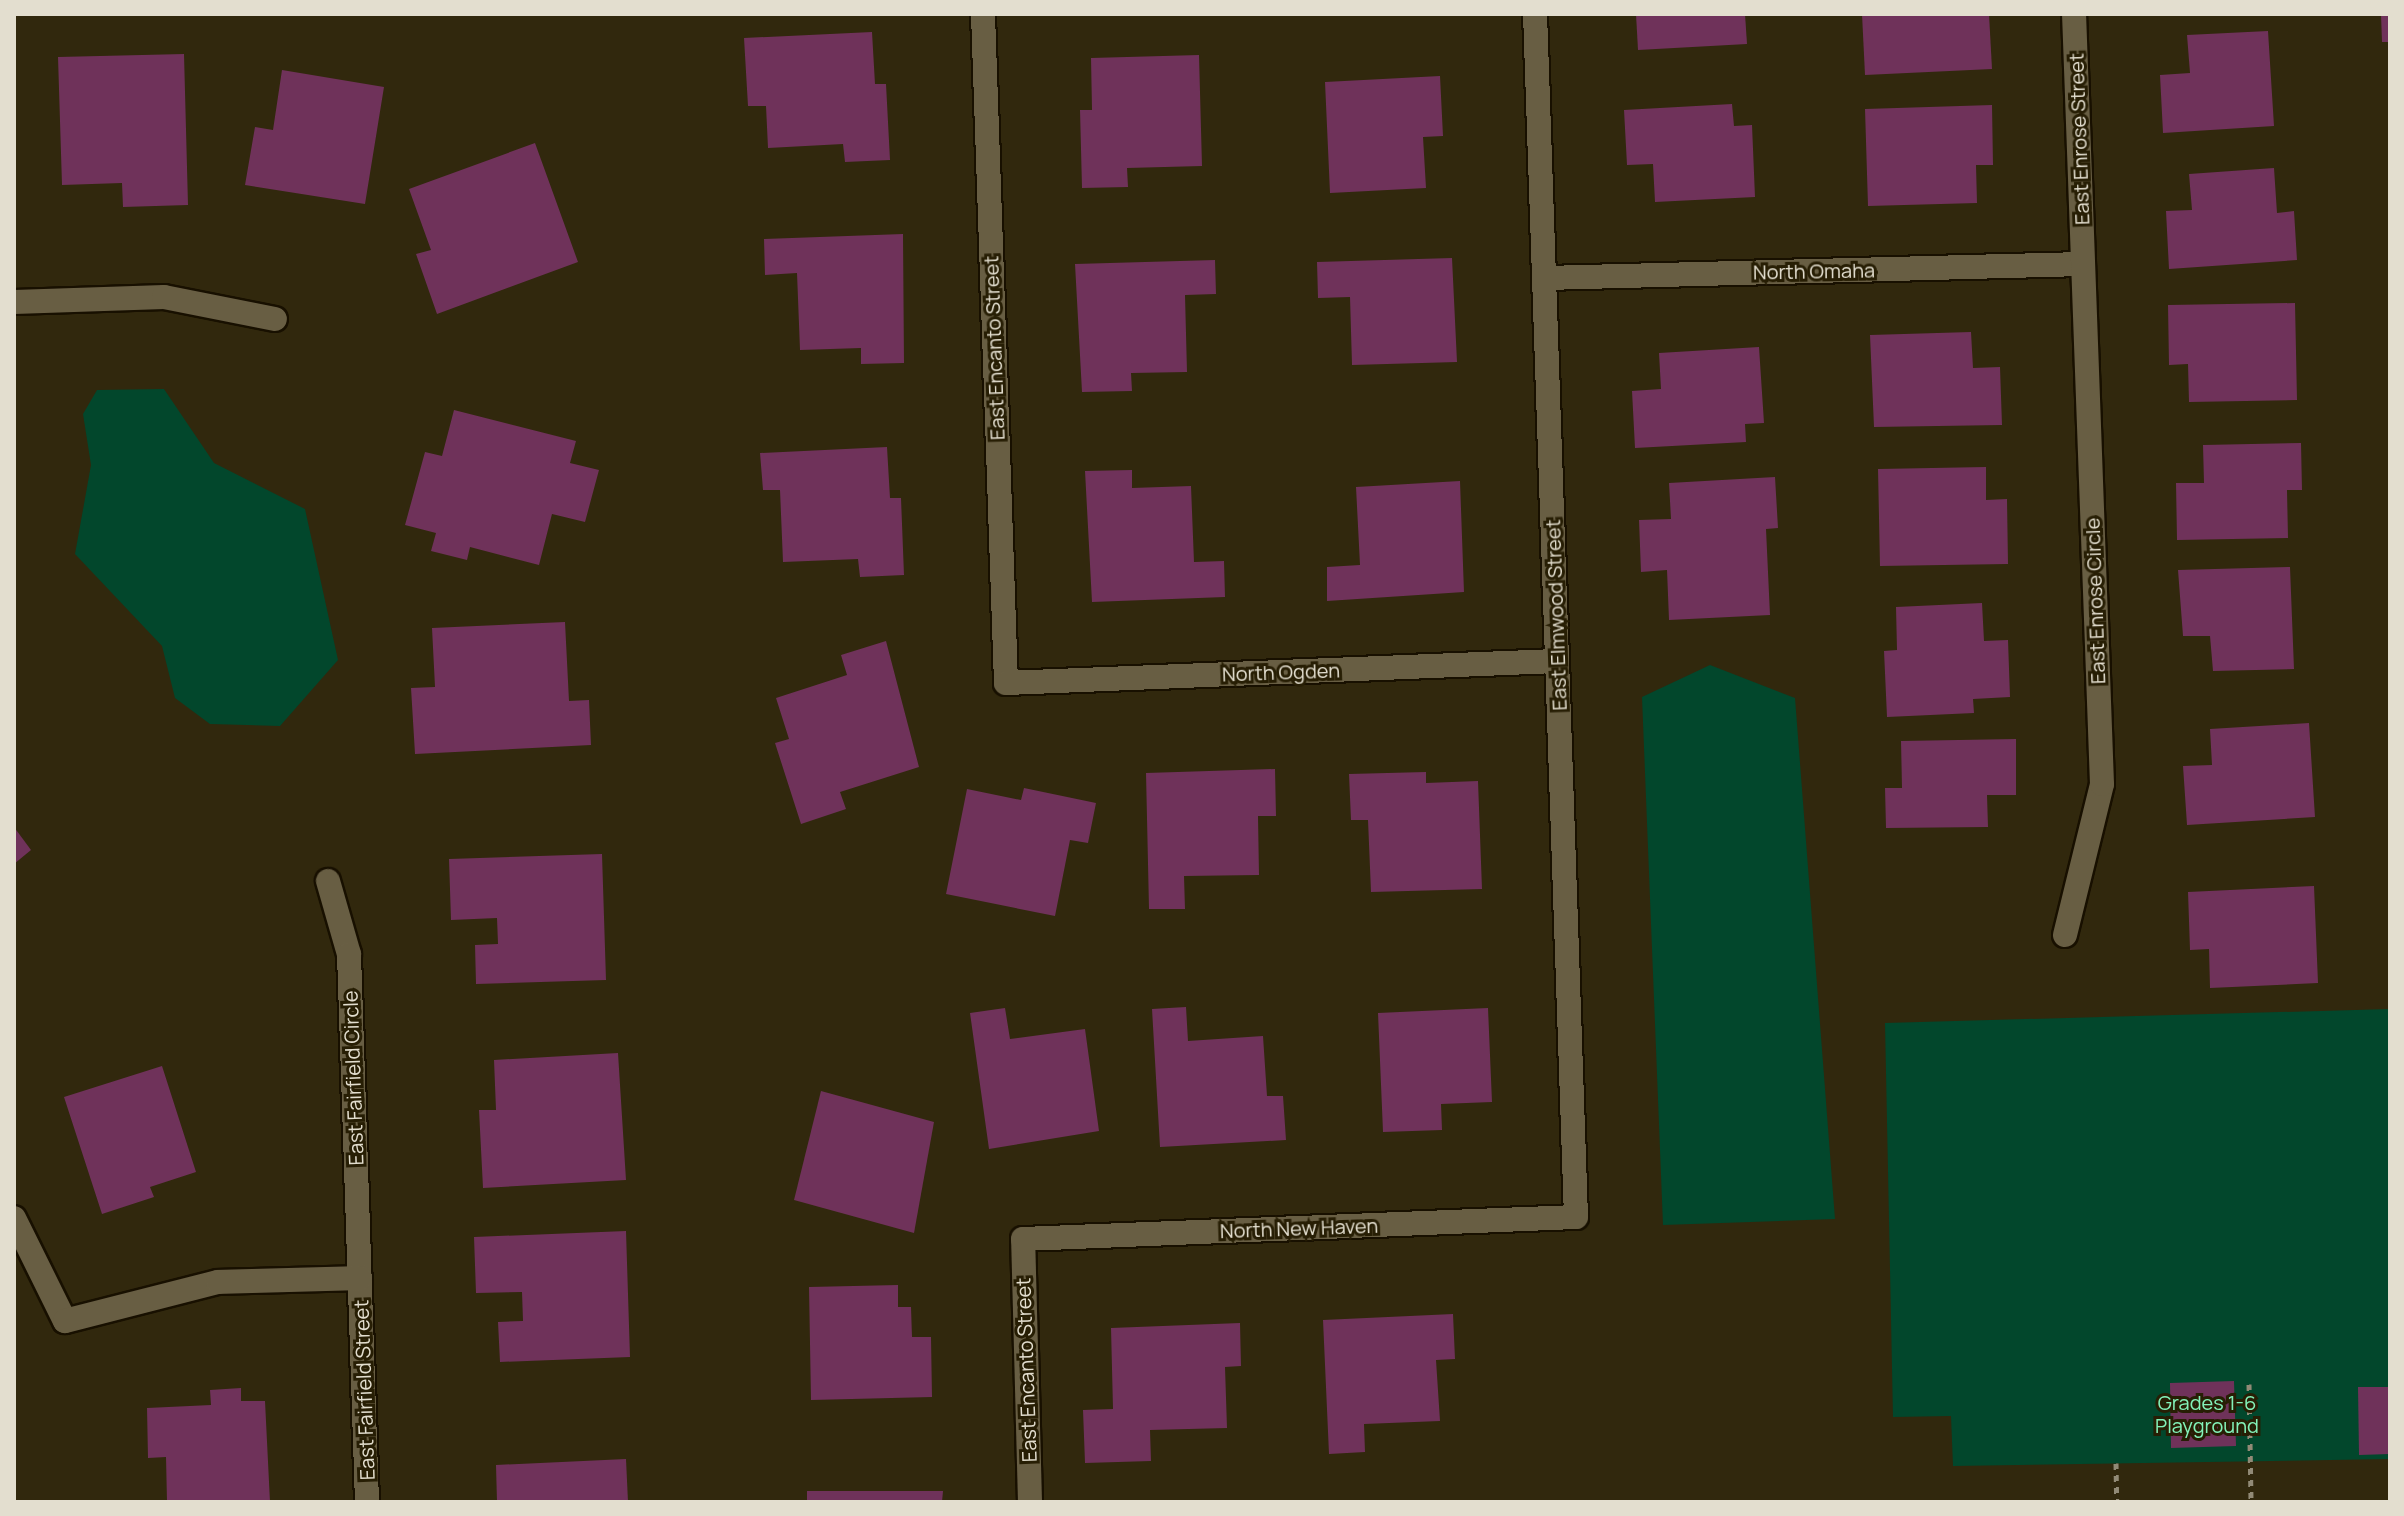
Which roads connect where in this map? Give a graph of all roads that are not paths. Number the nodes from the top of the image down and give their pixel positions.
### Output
1 (983, 14) edge
2 (1535, 14) edge
3 (2074, 14) edge
4 (2083, 264) junction
5 (1545, 278) junction
6 (14, 302) edge
7 (275, 319) dead end
8 (1557, 661) junction
9 (1006, 683) joint
10 (328, 881) dead end
11 (2065, 935) dead end
12 (1576, 1217) joint
13 (14, 1218) edge
14 (1023, 1239) joint
15 (360, 1278) junction
16 (367, 1502) edge
17 (1030, 1502) edge

1 - 9 street, East Encanto Street
2 - 5 street, East Elmwood Street
3 - 4 street, East Enrose Street
4 - 5 street, North Omaha
4 - 11 street, East Enrose Circle
5 - 8 street, East Elmwood Street
6 - 7 street
8 - 9 street, North Ogden
8 - 12 street, East Elmwood Street
10 - 15 street, East Fairfield Circle
12 - 14 street, North New Haven
13 - 15 street
14 - 17 street, East Encanto Street
15 - 16 street, East Fairfield Street

